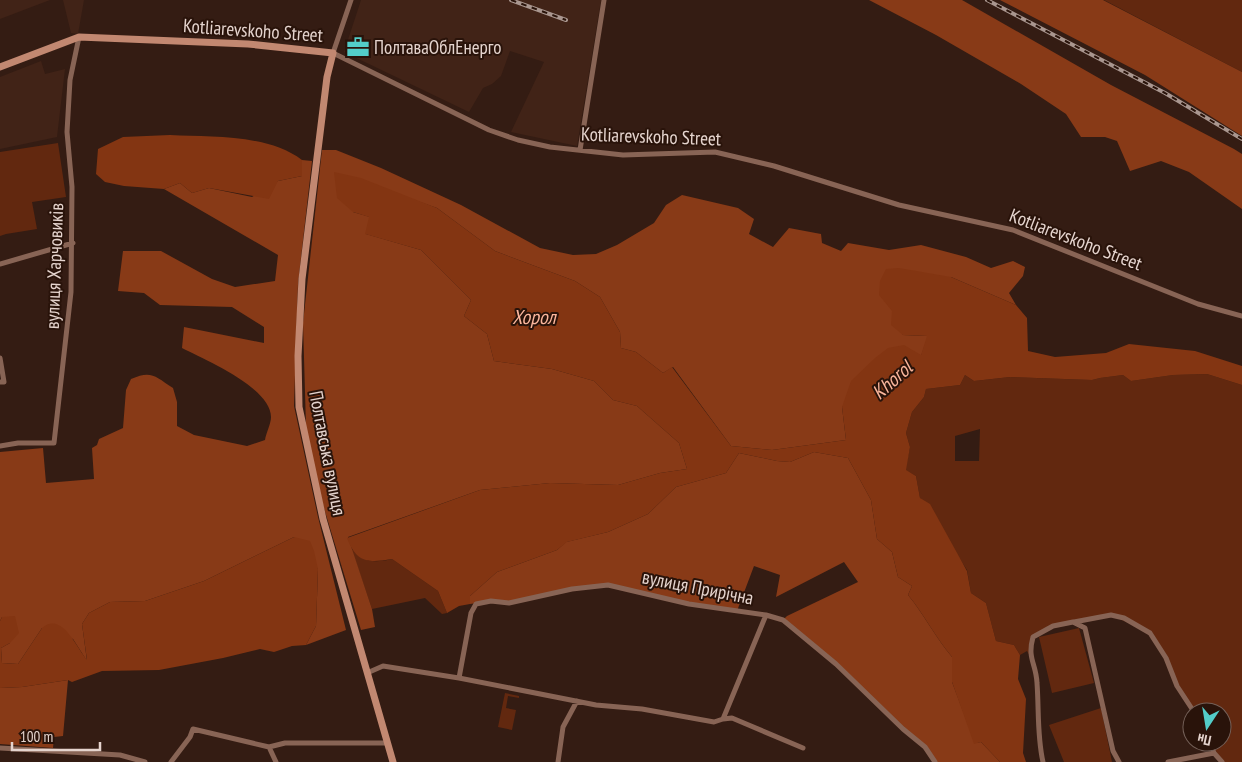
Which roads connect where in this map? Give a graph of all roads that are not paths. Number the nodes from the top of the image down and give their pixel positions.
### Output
1 (351, 0) edge
2 (604, 0) edge
3 (79, 37) junction
4 (333, 53) junction
5 (0, 68) edge
6 (580, 150) junction
7 (72, 244) junction
8 (0, 264) edge
9 (1242, 316) edge
10 (0, 358) edge
11 (0, 382) edge
12 (0, 446) edge
13 (766, 615) junction
14 (1073, 622) junction
15 (367, 673) junction
16 (459, 678) junction
17 (577, 701) junction
18 (1187, 702) edge
19 (723, 719) junction
20 (387, 743) junction
21 (269, 747) junction
22 (0, 748) edge
23 (803, 748) dead end
24 (1214, 752) joint
25 (145, 762) edge
26 (171, 762) edge
27 (276, 762) edge
28 (393, 762) edge
29 (558, 762) edge
30 (935, 762) edge
31 (1043, 762) edge
32 (1119, 762) edge
33 (1168, 762) edge
34 (1222, 762) edge

1 - 4 street
2 - 6 street
3 - 4 street, Kotliarevskoho Street
3 - 5 street, Kotliarevskoho Street
3 - 7 street, вулиця Харчовиків
4 - 6 street, Kotliarevskoho Street
4 - 15 street, Полтавська вулиця
6 - 9 street, Kotliarevskoho Street
7 - 8 street
7 - 12 street, вулиця Харчовиків
10 - 11 street
13 - 16 street, вулиця Прирічна
13 - 19 street
13 - 30 street, вулиця Прирічна
14 - 18 street
14 - 31 street
14 - 32 street
15 - 16 street
15 - 20 street, Полтавська вулиця
16 - 17 street
17 - 19 street
17 - 29 street
19 - 23 street
20 - 21 street
20 - 28 street, Полтавська вулиця
21 - 26 street
21 - 27 street
22 - 25 street
24 - 33 street
24 - 34 street

